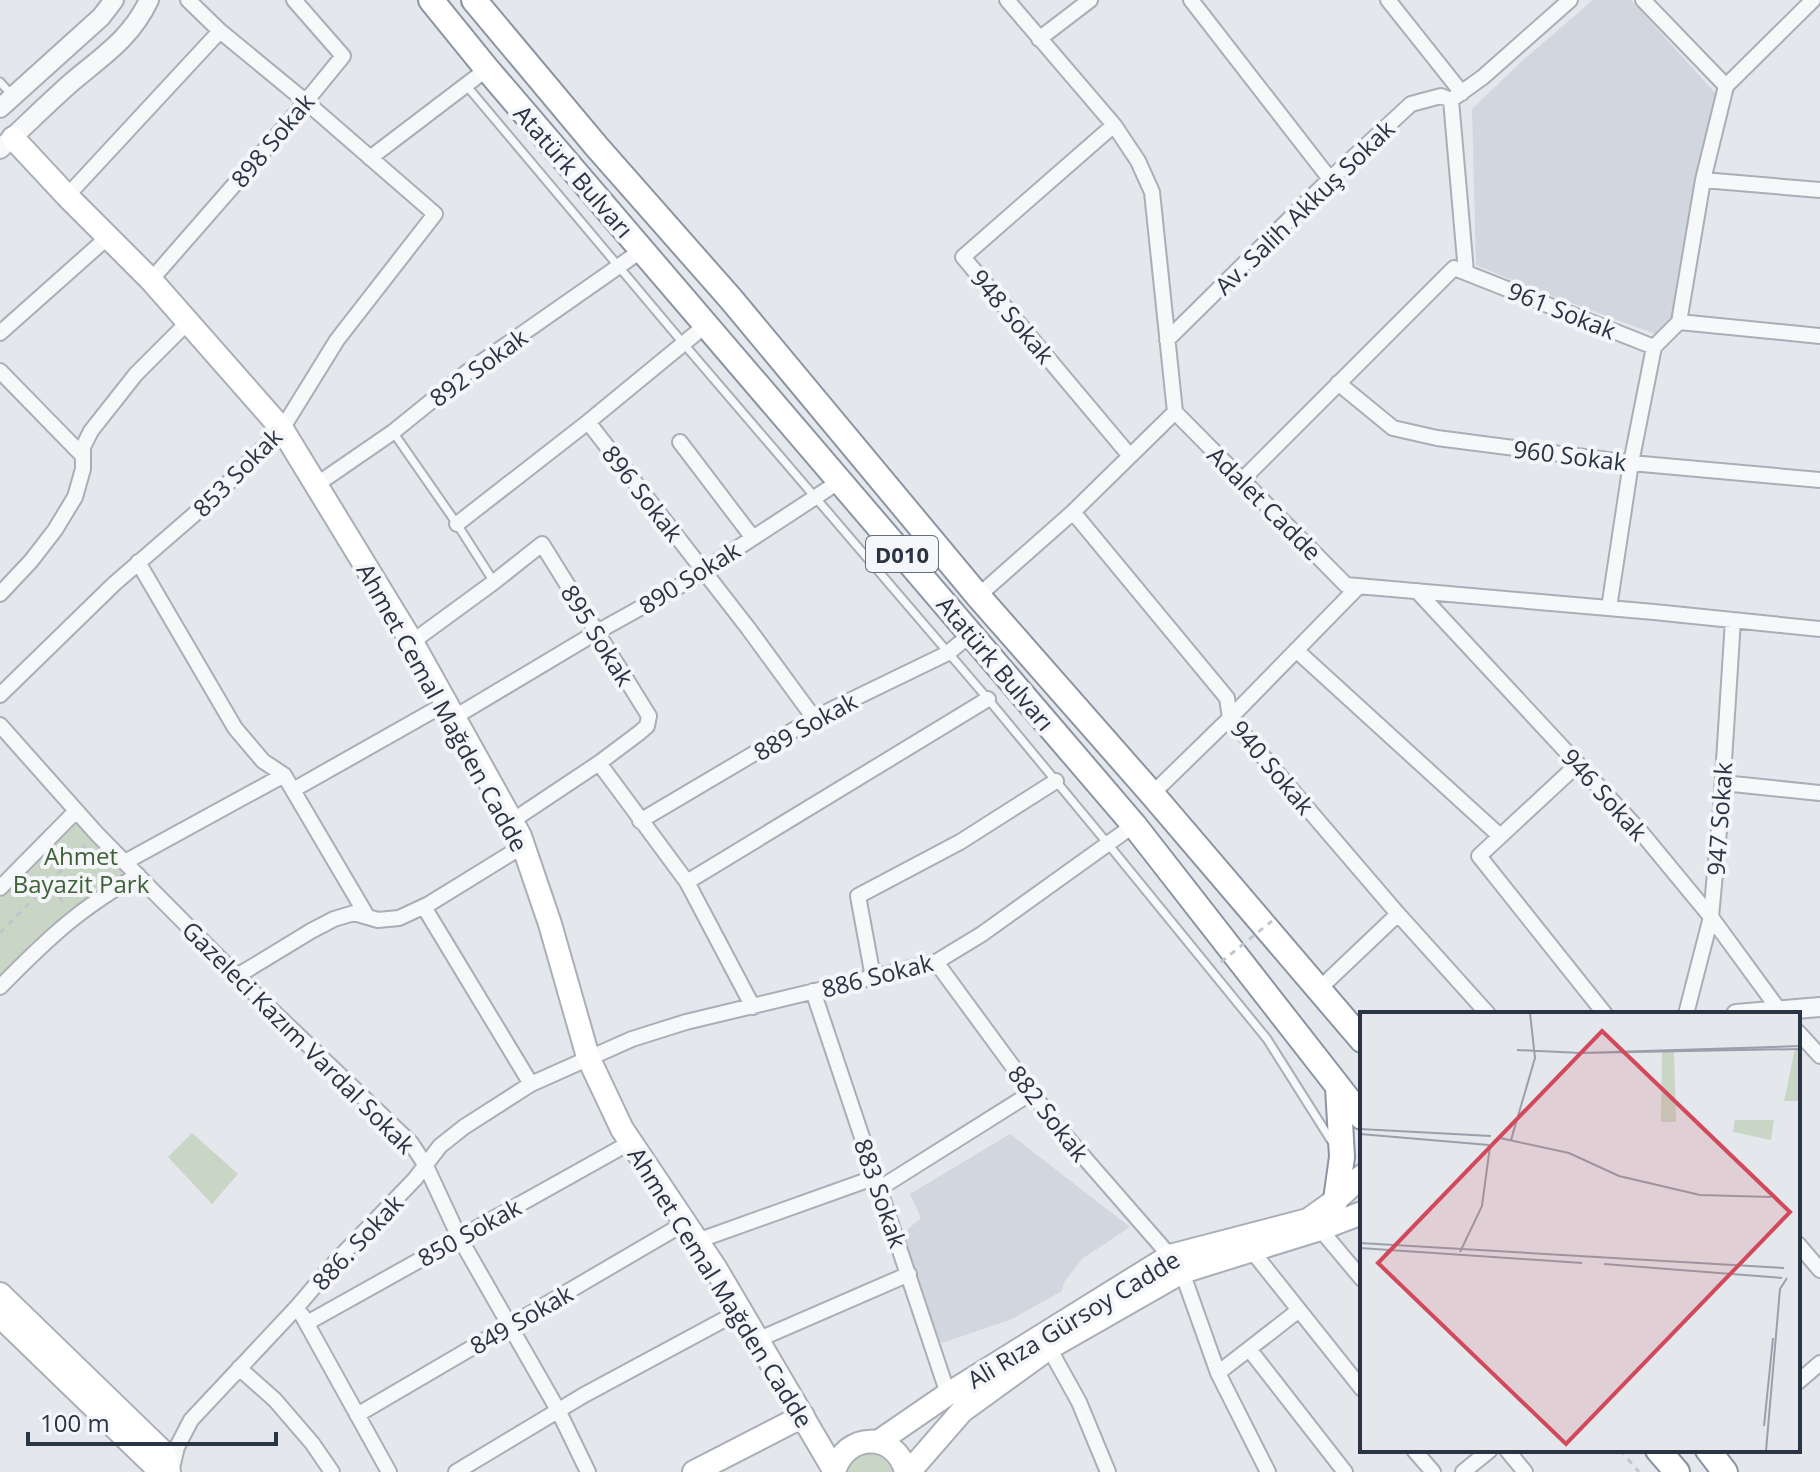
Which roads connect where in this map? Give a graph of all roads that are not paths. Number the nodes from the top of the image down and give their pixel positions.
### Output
1 (114, 0) edge
2 (149, 0) edge
3 (188, 0) edge
4 (294, 0) edge
5 (431, 0) edge
6 (474, 0) edge
7 (1007, 0) edge
8 (1090, 0) edge
9 (1191, 0) edge
10 (1388, 0) edge
11 (1570, 0) edge
12 (1643, 0) edge
13 (1813, 0) edge
14 (220, 31) junction
15 (1039, 39) junction
16 (487, 69) junction
17 (466, 85) junction
18 (1726, 86) junction
19 (4, 95) edge
20 (1456, 96) junction
21 (305, 101) junction
22 (1114, 125) junction
23 (6, 144) edge
24 (370, 158) junction
25 (1330, 179) junction
26 (1703, 180) junction
27 (1820, 190) edge
28 (67, 196) junction
29 (108, 237) junction
30 (642, 250) junction
31 (619, 266) junction
32 (1466, 272) junction
33 (151, 280) junction
34 (188, 322) junction
35 (1679, 322) junction
36 (706, 325) junction
37 (0, 333) edge
38 (1820, 336) edge
39 (1167, 340) junction
40 (683, 343) junction
41 (1654, 347) junction
42 (0, 371) edge
43 (1338, 383) junction
44 (1175, 412) junction
45 (588, 422) junction
46 (282, 429) junction
47 (393, 432) junction
48 (680, 442) dead end
49 (83, 456) junction
50 (1130, 456) junction
51 (1631, 463) junction
52 (1242, 480) junction
53 (1820, 480) edge
54 (840, 481) junction
55 (316, 485) junction
56 (815, 497) junction
57 (1073, 512) junction
58 (457, 524) junction
59 (753, 538) junction
60 (138, 562) junction
61 (703, 571) junction
62 (494, 582) junction
63 (1359, 586) junction
64 (1417, 591) junction
65 (0, 594) edge
66 (978, 596) junction
67 (1609, 608) junction
68 (1733, 620) junction
69 (1820, 629) edge
70 (597, 632) junction
71 (971, 634) junction
72 (412, 642) junction
73 (1296, 650) junction
74 (948, 653) junction
75 (0, 695) edge
76 (988, 699) junction
77 (449, 711) junction
78 (814, 718) junction
79 (1230, 718) junction
80 (0, 725) edge
81 (599, 763) junction
82 (1578, 764) junction
83 (284, 775) junction
84 (1056, 781) junction
85 (1723, 783) junction
86 (293, 790) junction
87 (1820, 793) edge
88 (1152, 794) junction
89 (76, 811) junction
90 (512, 821) junction
91 (640, 821) junction
92 (1134, 825) junction
93 (1500, 836) junction
94 (1108, 844) junction
95 (523, 846) junction
96 (125, 862) junction
97 (138, 875) junction
98 (687, 882) junction
99 (0, 888) edge
100 (424, 907) junction
101 (1398, 914) junction
102 (367, 916) junction
103 (1711, 917) junction
104 (936, 962) junction
105 (237, 976) junction
106 (873, 977) junction
107 (0, 987) edge
108 (1318, 990) junction
109 (813, 991) junction
110 (753, 1007) junction
111 (1820, 1007) edge
112 (1486, 1012) edge
113 (1603, 1012) edge
114 (1687, 1012) edge
115 (1780, 1012) edge
116 (1800, 1034) edge
117 (1360, 1038) edge
118 (1820, 1056) edge
119 (588, 1057) junction
120 (531, 1084) junction
121 (1338, 1087) junction
122 (1031, 1093) junction
123 (1360, 1114) edge
124 (631, 1142) junction
125 (1342, 1157) junction
126 (426, 1166) junction
127 (1360, 1178) edge
128 (878, 1183) junction
129 (1336, 1200) junction
130 (1360, 1214) edge
131 (1320, 1229) junction
132 (691, 1232) junction
133 (459, 1237) junction
134 (1800, 1246) edge
135 (1252, 1251) junction
136 (1176, 1264) junction
137 (1820, 1270) edge
138 (909, 1274) junction
139 (1360, 1277) edge
140 (0, 1294) edge
141 (297, 1307) junction
142 (1299, 1310) junction
143 (740, 1311) junction
144 (0, 1316) edge
145 (307, 1323) junction
146 (510, 1327) junction
147 (757, 1340) junction
148 (1049, 1348) junction
149 (1249, 1349) junction
150 (1820, 1363) edge
151 (239, 1368) junction
152 (1218, 1373) junction
153 (1800, 1380) edge
154 (1360, 1386) edge
155 (948, 1394) junction
156 (558, 1410) junction
157 (357, 1415) junction
158 (803, 1416) junction
159 (878, 1442) junction
160 (1416, 1452) edge
161 (1488, 1452) edge
162 (1509, 1452) edge
163 (1660, 1452) edge
164 (834, 1471) edge
165 (168, 1472) edge
166 (332, 1472) edge
167 (389, 1472) edge
168 (456, 1472) edge
169 (588, 1472) edge
170 (694, 1472) edge
171 (908, 1472) edge
172 (1108, 1472) edge
173 (1268, 1472) edge
174 (1345, 1472) edge
175 (1433, 1472) edge
176 (1463, 1472) edge
177 (1525, 1472) edge
178 (1677, 1472) edge

1 - 19 street
2 - 23 street
3 - 14 street
4 - 21 street, 898 Sokak
5 - 16 highway, Atatürk Bulvarı / D010
6 - 66 highway, Atatürk Bulvarı / D010
7 - 15 street
8 - 15 street
9 - 25 street
10 - 20 street
11 - 20 street
12 - 18 street
13 - 18 street
14 - 21 street
14 - 28 street
15 - 22 street
16 - 17 street
16 - 30 highway, Atatürk Bulvarı / D010
17 - 24 street
17 - 31 lane
18 - 26 street
20 - 25 street, Av. Salih Akkuş Sokak
20 - 32 street
21 - 24 street
21 - 33 street, 898 Sokak
22 - 39 street
22 - 50 street, 948 Sokak
23 - 28 main road, Ahmet Cemal Mağden Cadde
24 - 46 street, 853 Sokak
25 - 39 street, Av. Salih Akkuş Sokak
26 - 27 street
26 - 35 street
28 - 29 main road, Ahmet Cemal Mağden Cadde
29 - 33 main road, Ahmet Cemal Mağden Cadde
29 - 37 street
30 - 31 street, 892 Sokak
30 - 36 highway, Atatürk Bulvarı / D010
31 - 40 lane
31 - 47 street, 892 Sokak
32 - 41 street, 961 Sokak
32 - 43 street
33 - 34 main road, Ahmet Cemal Mağden Cadde
34 - 46 main road, Ahmet Cemal Mağden Cadde
34 - 49 street
35 - 38 street
35 - 41 street
36 - 40 street
36 - 54 highway, Atatürk Bulvarı / D010
39 - 44 street
40 - 45 street
40 - 56 lane
41 - 51 street
42 - 49 street
43 - 51 street, 960 Sokak
43 - 52 street
44 - 50 street
44 - 52 street, Adalet Cadde
45 - 58 street
45 - 61 street, 896 Sokak
46 - 55 main road, Ahmet Cemal Mağden Cadde
46 - 60 street, 853 Sokak
47 - 55 street, 892 Sokak
47 - 58 lane
48 - 59 street
49 - 65 street
50 - 57 street
51 - 53 street, 960 Sokak
51 - 67 street
52 - 63 street, Adalet Cadde
54 - 56 street, 890 Sokak
54 - 71 highway, Atatürk Bulvarı / D010
55 - 72 main road, Ahmet Cemal Mağden Cadde
56 - 59 street, 890 Sokak
56 - 74 lane
57 - 66 street
57 - 79 street, 940 Sokak
58 - 62 lane
59 - 61 street, 890 Sokak
60 - 75 street, 853 Sokak
60 - 83 street
61 - 70 street, 890 Sokak
61 - 78 street, 896 Sokak
62 - 70 street, 895 Sokak
62 - 72 street, 895 Sokak
63 - 64 street, Adalet Cadde
63 - 73 street
64 - 67 street, Adalet Cadde
64 - 82 street, 946 Sokak
66 - 88 highway, Atatürk Bulvarı / D010
67 - 68 street, Adalet Cadde
68 - 69 street, Adalet Cadde
68 - 85 street, 947 Sokak
70 - 77 street, 890 Sokak
70 - 81 street, 895 Sokak
71 - 74 street, 889 Sokak
71 - 92 highway, Atatürk Bulvarı / D010
72 - 77 main road, Ahmet Cemal Mağden Cadde
73 - 79 street
73 - 93 street
74 - 76 lane
74 - 78 street, 889 Sokak
76 - 84 lane
76 - 98 street
77 - 86 street, 890 Sokak
77 - 90 main road, Ahmet Cemal Mağden Cadde
78 - 91 street, 889 Sokak
79 - 88 street
79 - 101 street, 940 Sokak
80 - 89 street, Gazeleci Kazım Vardal Sokak
81 - 90 street, 895 Sokak
81 - 91 street
82 - 93 street
82 - 103 street, 946 Sokak
83 - 86 street
83 - 96 street
84 - 94 lane
84 - 106 street
85 - 87 street
85 - 103 street, 947 Sokak
86 - 102 street
88 - 108 highway, Atatürk Bulvarı / D010
89 - 96 street, Gazeleci Kazım Vardal Sokak
89 - 99 street
90 - 95 main road, Ahmet Cemal Mağden Cadde
91 - 98 street
92 - 94 street, 886 Sokak
92 - 121 highway, Atatürk Bulvarı / D010
93 - 113 street
94 - 104 street, 886 Sokak
94 - 125 lane
95 - 100 street
95 - 119 main road, Ahmet Cemal Mağden Cadde
96 - 97 street, Gazeleci Kazım Vardal Sokak
97 - 105 street, Gazeleci Kazım Vardal Sokak
97 - 107 street
98 - 110 street
100 - 102 street
100 - 120 street
101 - 108 street
101 - 112 street, 940 Sokak
102 - 105 street
103 - 114 street, 947 Sokak
103 - 115 street, 946 Sokak
104 - 106 street, 886 Sokak
104 - 122 street, 882 Sokak
105 - 126 street, Gazeleci Kazım Vardal Sokak
106 - 109 street, 886 Sokak
108 - 117 highway, Atatürk Bulvarı / D010
109 - 110 street, 886 Sokak
109 - 128 street, 883 Sokak
110 - 119 street, 886 Sokak
111 - 115 street
116 - 118 street
119 - 120 street, 886. Sokak
119 - 124 main road, Ahmet Cemal Mağden Cadde
120 - 126 street, 886. Sokak
121 - 123 highway, Atatürk Bulvarı / D010
121 - 125 highway
122 - 128 street, 849 Sokak
122 - 136 street, 882 Sokak
124 - 132 main road, Ahmet Cemal Mağden Cadde
124 - 133 street, 850 Sokak
125 - 129 highway
126 - 133 street, Gazeleci Kazım Vardal Sokak
126 - 141 street, 886. Sokak
127 - 129 main road, Ali Rıza Gürsoy Cadde
128 - 132 street, 849 Sokak
128 - 138 street, 883 Sokak
129 - 136 main road, Ali Rıza Gürsoy Cadde
130 - 131 main road, Ali Rıza Gürsoy Cadde
131 - 135 main road, Ali Rıza Gürsoy Cadde
131 - 139 street
132 - 143 main road, Ahmet Cemal Mağden Cadde
132 - 146 street, 849 Sokak
133 - 145 street, 850 Sokak
133 - 146 street, Gazeleci Kazım Vardal Sokak
134 - 137 street
135 - 136 main road, Ali Rıza Gürsoy Cadde
135 - 142 street
136 - 148 main road, Ali Rıza Gürsoy Cadde
136 - 152 street
136 - 155 main road, Ali Rıza Gürsoy Cadde
138 - 147 street
138 - 155 street, 883 Sokak
140 - 165 main road
141 - 145 street
141 - 151 street, 886. Sokak
142 - 149 street
142 - 154 street
143 - 147 main road, Ahmet Cemal Mağden Cadde
143 - 156 street
144 - 165 main road
145 - 157 street
146 - 156 street, Gazeleci Kazım Vardal Sokak
146 - 157 street, 849 Sokak
147 - 158 main road, Ahmet Cemal Mağden Cadde
148 - 171 main road, Ali Rıza Gürsoy Cadde
148 - 172 street
149 - 152 street
149 - 174 street
150 - 153 street
151 - 165 street, 886. Sokak
151 - 166 street
152 - 173 street
155 - 159 main road, Ali Rıza Gürsoy Cadde
156 - 168 street
156 - 169 street, Gazeleci Kazım Vardal Sokak
157 - 167 street
158 - 164 main road, Ahmet Cemal Mağden Cadde
158 - 170 main road
159 - 164 main road, Ali Rıza Gürsoy Cadde
159 - 171 main road
160 - 175 street
161 - 176 street
162 - 177 street
163 - 178 highway

